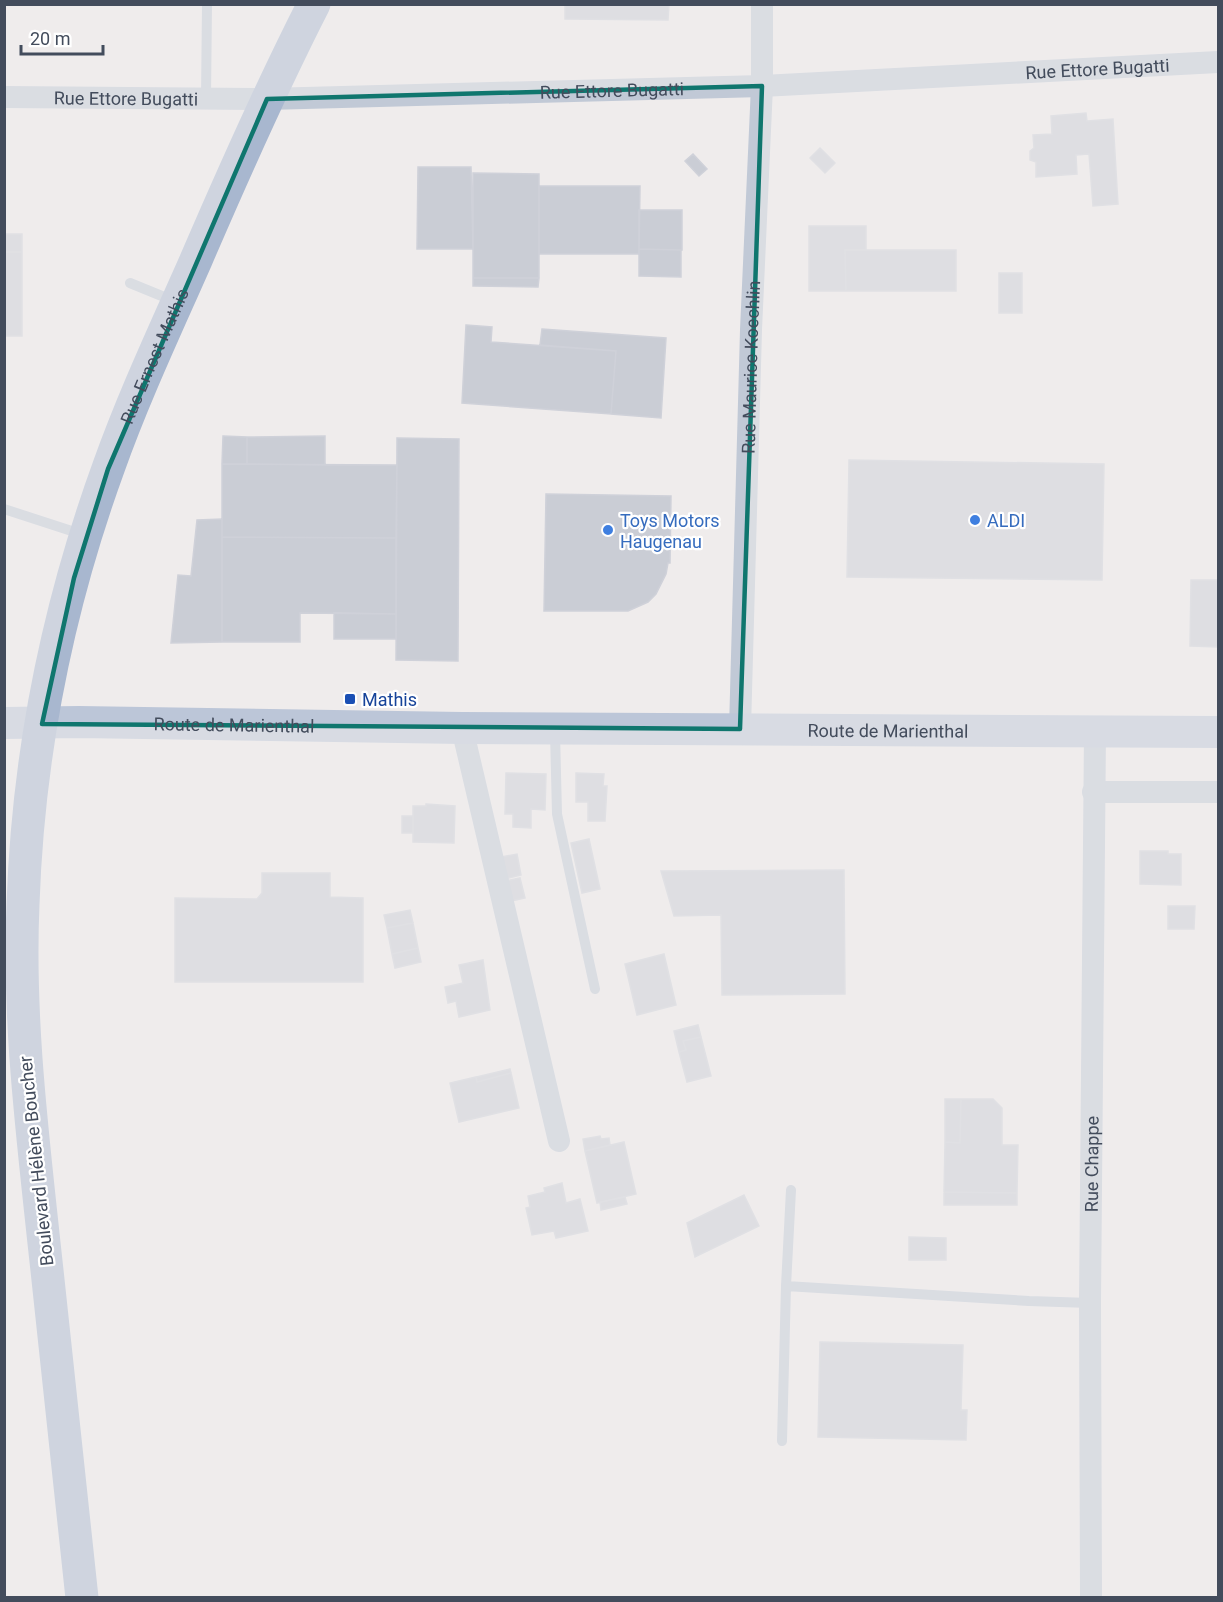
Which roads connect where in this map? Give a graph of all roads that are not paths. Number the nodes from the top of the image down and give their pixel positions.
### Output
1 (207, 4) edge
2 (314, 4) edge
3 (762, 4) edge
4 (1218, 62) edge
5 (762, 86) junction
6 (4, 97) edge
7 (206, 98) junction
8 (267, 99) junction
9 (130, 283) dead end
10 (177, 302) junction
11 (4, 509) edge
12 (86, 536) junction
13 (4, 723) edge
14 (42, 724) junction
15 (462, 728) junction
16 (555, 729) junction
17 (740, 729) junction
18 (1095, 731) junction
19 (1218, 732) edge
20 (1093, 792) junction
21 (1218, 792) edge
22 (595, 989) dead end
23 (559, 1141) dead end
24 (791, 1190) dead end
25 (786, 1286) junction
26 (1090, 1303) junction
27 (782, 1441) dead end
28 (82, 1598) edge
29 (1091, 1598) edge

1 - 7 lane
2 - 8 main road, Rue Ernest Mathis
3 - 5 street, Rue Maurice Koechlin
4 - 5 street, Rue Ettore Bugatti
5 - 8 street, Rue Ettore Bugatti
5 - 17 street, Rue Maurice Koechlin
6 - 7 street, Rue Ettore Bugatti
7 - 8 street, Rue Ettore Bugatti
8 - 10 main road, Rue Ernest Mathis
9 - 10 lane
10 - 12 main road, Rue Ernest Mathis
11 - 12 lane
12 - 14 main road, Rue Ernest Mathis
13 - 14 street, Route de Marienthal
14 - 15 street, Route de Marienthal
14 - 28 main road, Boulevard Hélène Boucher
15 - 16 street, Route de Marienthal
15 - 23 street
16 - 17 street, Route de Marienthal
16 - 22 lane
17 - 18 street, Route de Marienthal
18 - 19 street, Route de Marienthal
18 - 20 street, Rue Chappe
20 - 21 street
20 - 26 street, Rue Chappe
24 - 25 lane
25 - 26 lane
25 - 27 lane
26 - 29 street, Rue Chappe

